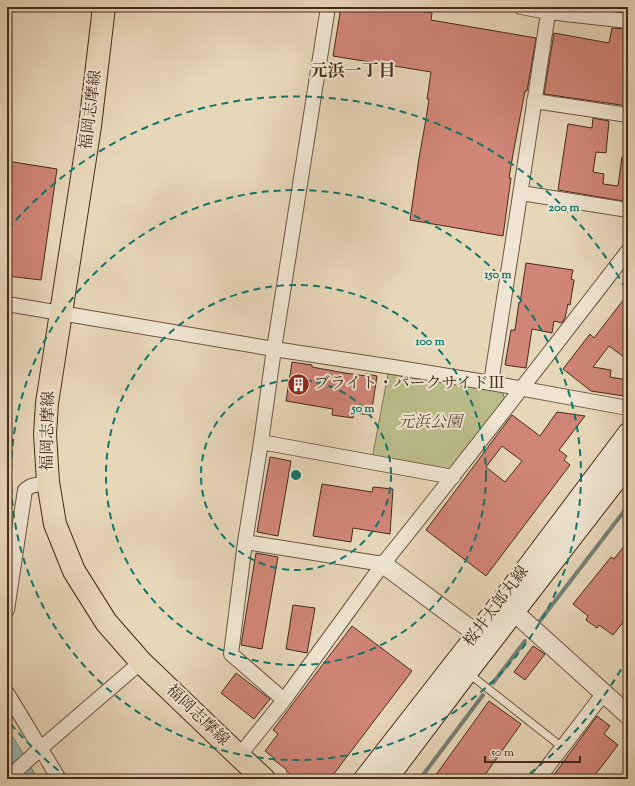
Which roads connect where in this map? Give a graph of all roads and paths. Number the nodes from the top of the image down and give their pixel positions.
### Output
1 (104, 7) edge
2 (328, 7) edge
3 (521, 7) edge
4 (548, 9) edge
5 (628, 21) edge
6 (534, 101) junction
7 (628, 115) edge
8 (521, 193) junction
9 (628, 210) edge
10 (628, 251) edge
11 (7, 304) edge
12 (61, 313) junction
13 (274, 348) junction
14 (492, 383) junction
15 (522, 389) junction
16 (628, 408) edge
17 (628, 433) edge
18 (261, 442) junction
19 (628, 464) edge
20 (453, 477) junction
21 (48, 482) junction
22 (245, 542) junction
23 (383, 564) junction
24 (508, 606) junction
25 (7, 610) edge
26 (477, 634) junction
27 (141, 662) junction
28 (468, 673) junction
29 (7, 693) edge
30 (604, 693) junction
31 (284, 700) junction
32 (628, 715) edge
33 (562, 747) junction
34 (41, 748) junction
35 (239, 756) junction
36 (7, 779) edge
37 (59, 779) edge
38 (264, 779) edge
39 (364, 779) edge
40 (387, 779) edge
41 (538, 779) edge

1 - 12 main road, 福岡志摩線
2 - 13 street
3 - 4 street
4 - 5 street
4 - 6 street
6 - 7 street
6 - 8 street
8 - 9 street
8 - 14 street
10 - 15 street
11 - 12 street
12 - 13 street
12 - 21 main road, 福岡志摩線
13 - 14 street
13 - 18 street
14 - 15 street
15 - 16 street
15 - 20 street
17 - 24 main road, 桜井太郎丸線
18 - 20 street
18 - 22 street
19 - 24 main road, 桜井太郎丸線
20 - 23 street
21 - 25 street
21 - 27 main road, 福岡志摩線
22 - 23 street
22 - 31 street
23 - 26 street
23 - 31 street
24 - 26 main road, 桜井太郎丸線
24 - 28 main road, 桜井太郎丸線
24 - 30 street
26 - 39 main road, 桜井太郎丸線
27 - 34 street
27 - 35 main road, 福岡志摩線
28 - 33 lane
28 - 40 main road, 桜井太郎丸線
29 - 34 street
30 - 32 street
30 - 33 street
31 - 35 street
33 - 41 street
34 - 36 street
34 - 37 street
35 - 38 main road, 福岡志摩線

